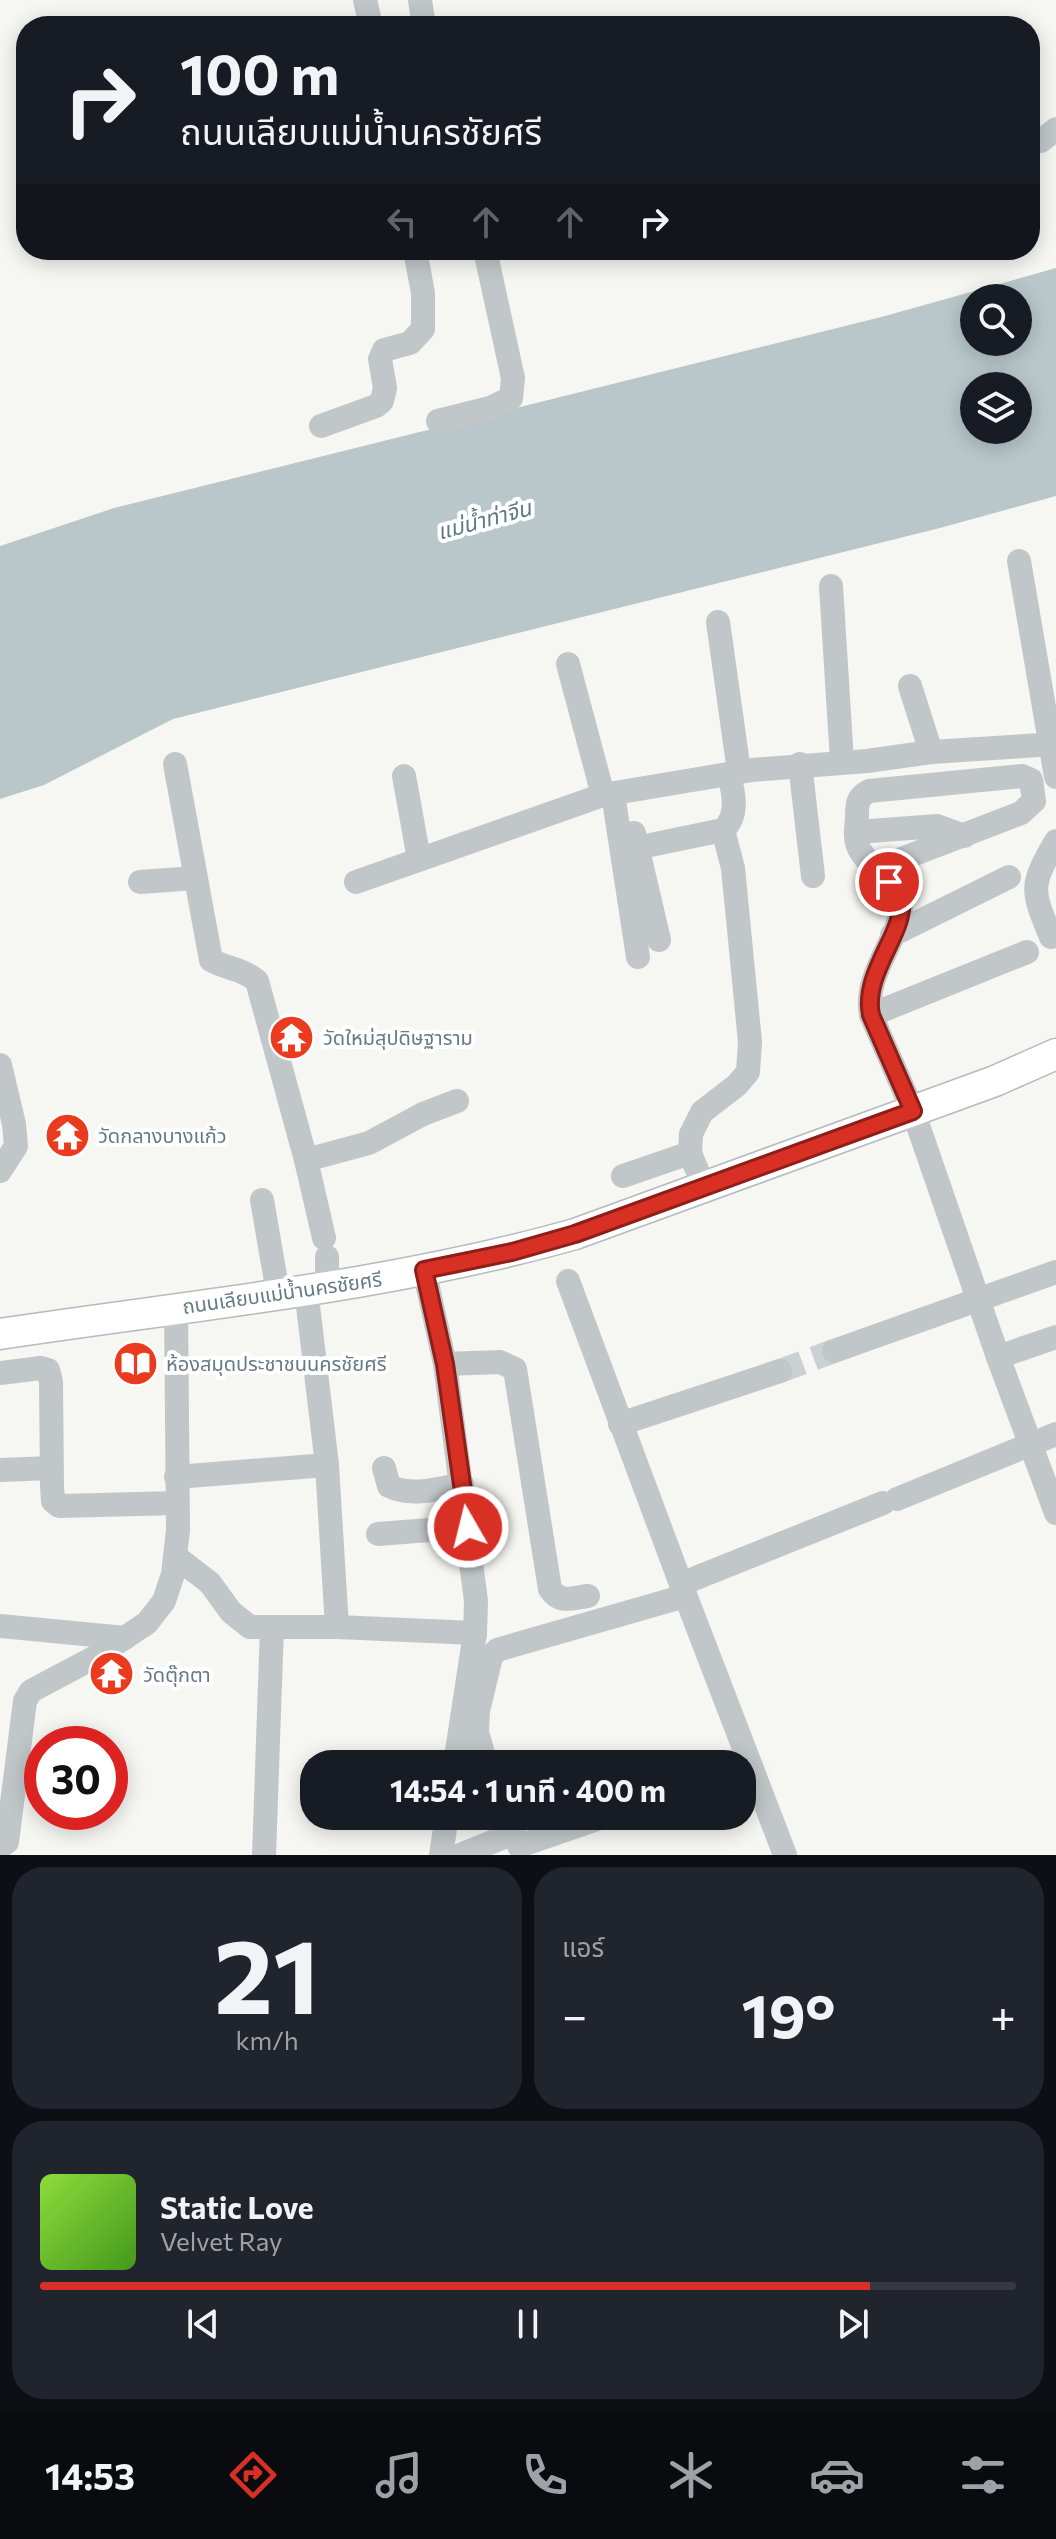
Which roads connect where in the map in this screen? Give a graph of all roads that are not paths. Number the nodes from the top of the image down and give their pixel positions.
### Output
1 (417, 260) edge
2 (487, 260) edge
3 (438, 421) dead end
4 (321, 426) dead end
5 (1019, 561) dead end
6 (831, 586) dead end
7 (718, 622) dead end
8 (568, 664) dead end
9 (910, 686) dead end
10 (1053, 744) edge
11 (931, 752) junction
12 (842, 761) junction
13 (175, 764) dead end
14 (800, 764) junction
15 (734, 773) junction
16 (404, 776) dead end
17 (1056, 777) edge
18 (615, 794) junction
19 (723, 830) junction
20 (857, 832) junction
21 (964, 836) junction
22 (1056, 841) edge
23 (636, 848) junction
24 (419, 859) junction
25 (878, 868) junction
26 (813, 876) dead end
27 (1009, 877) dead end
28 (195, 878) junction
29 (140, 882) dead end
30 (356, 882) dead end
31 (892, 935) junction
32 (1051, 937) dead end
33 (659, 940) dead end
34 (1027, 952) dead end
35 (638, 957) dead end
36 (871, 1015) junction
37 (1056, 1054) edge
38 (0, 1065) edge
39 (457, 1101) dead end
40 (913, 1111) junction
41 (690, 1153) junction
42 (306, 1160) junction
43 (0, 1171) edge
44 (623, 1176) dead end
45 (704, 1187) junction
46 (262, 1200) dead end
47 (424, 1270) junction
48 (1056, 1272) edge
49 (313, 1273) junction
50 (568, 1281) dead end
51 (979, 1299) junction
52 (176, 1307) junction
53 (0, 1334) edge
54 (1056, 1337) edge
55 (834, 1351) tunnel mouth
56 (998, 1357) junction
57 (445, 1364) junction
58 (780, 1371) tunnel mouth
59 (0, 1373) edge
60 (620, 1424) junction
61 (1056, 1434) edge
62 (1032, 1443) junction
63 (327, 1465) junction
64 (51, 1468) junction
65 (384, 1468) dead end
66 (0, 1470) edge
67 (176, 1477) junction
68 (462, 1484) junction
69 (177, 1503) junction
70 (1056, 1513) edge
71 (468, 1527) junction
72 (378, 1534) dead end
73 (175, 1556) junction
74 (683, 1590) junction
75 (588, 1596) dead end
76 (0, 1626) edge
77 (272, 1627) junction
78 (337, 1627) junction
79 (475, 1633) junction
80 (125, 1638) junction
81 (457, 1750) edge
82 (482, 1750) edge
83 (445, 1830) edge
84 (548, 1830) edge
85 (515, 1838) edge
86 (0, 1847) edge
87 (264, 1855) edge
88 (441, 1855) edge
89 (460, 1855) edge
90 (785, 1855) edge

1 - 4 street
2 - 3 street
5 - 10 street
6 - 12 street
7 - 15 street
8 - 18 street
9 - 11 street
10 - 11 street
10 - 17 street
11 - 12 street
12 - 14 street
13 - 28 street
14 - 15 street
14 - 26 street
15 - 18 street
15 - 19 street
16 - 24 street
18 - 23 street
18 - 24 street
18 - 35 street
19 - 23 street
19 - 41 street
20 - 21 street
20 - 21 street
20 - 25 street
21 - 25 street
22 - 32 street
23 - 33 street
24 - 30 street
25 - 31 street
27 - 31 street
28 - 29 street
28 - 42 street
31 - 36 street
34 - 36 street
36 - 40 street
37 - 40 main road, ถนนเลียบแม่น้ำนครชัยศรี
38 - 43 street
39 - 42 street
40 - 45 main road, ถนนเลียบแม่น้ำนครชัยศรี
40 - 51 street
41 - 44 street
41 - 45 street
42 - 49 street
45 - 47 main road, ถนนเลียบแม่น้ำนครชัยศรี
46 - 49 street
47 - 49 main road, ถนนเลียบแม่น้ำนครชัยศรี
47 - 57 street
48 - 51 street
49 - 52 main road, ถนนเลียบแม่น้ำนครชัยศรี
49 - 63 street
50 - 60 street
51 - 55 street
51 - 56 street
52 - 53 main road, ถนนเลียบแม่น้ำนครชัยศรี
52 - 67 street
54 - 56 street
56 - 62 street
57 - 68 street
57 - 75 street
58 - 60 street
59 - 64 street
60 - 74 street
61 - 62 street
62 - 70 street
62 - 74 street
63 - 67 street
63 - 78 street
64 - 66 street
64 - 69 street
65 - 68 street
67 - 69 street
68 - 71 street
69 - 73 street
71 - 72 street
71 - 79 street
73 - 77 street
73 - 80 street
74 - 82 street
74 - 90 street
76 - 80 street
77 - 78 street
77 - 87 street
78 - 79 street
79 - 81 street
80 - 86 street
83 - 88 street
84 - 85 street
85 - 89 street

